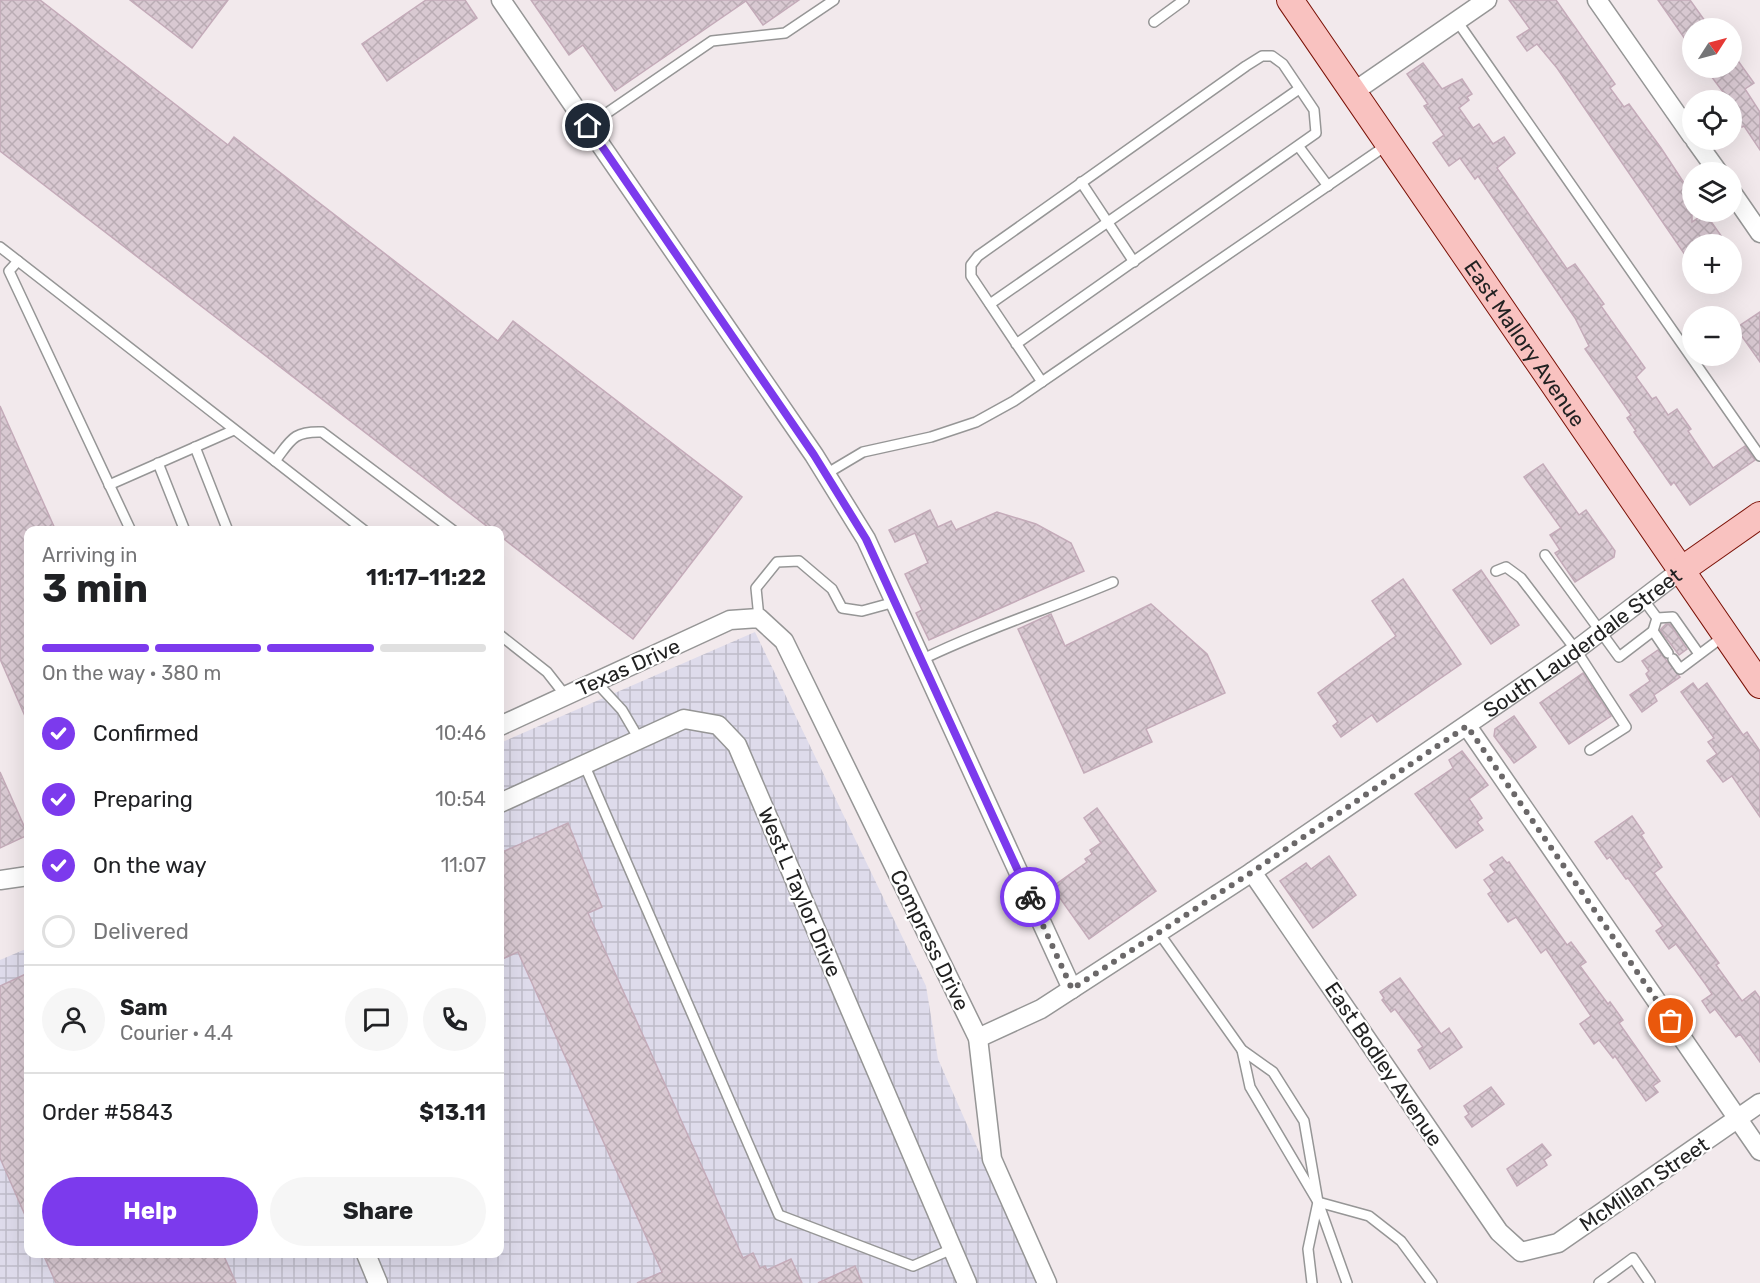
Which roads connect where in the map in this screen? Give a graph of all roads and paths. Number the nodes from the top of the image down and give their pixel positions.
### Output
1 (501, 0) edge
2 (834, 0) edge
3 (1184, 0) edge
4 (1290, 0) edge
5 (1487, 0) edge
6 (1597, 0) edge
7 (1456, 21) junction
8 (1154, 22) dead end
9 (1299, 88) junction
10 (1352, 93) junction
11 (1682, 122) edge
12 (588, 126) junction
13 (1387, 145) junction
14 (1299, 147) junction
15 (1081, 182) junction
16 (1328, 186) junction
17 (1742, 208) edge
18 (1107, 222) junction
19 (1760, 233) edge
20 (0, 247) edge
21 (18, 261) junction
22 (1134, 262) junction
23 (990, 304) junction
24 (1016, 344) junction
25 (1042, 382) junction
26 (234, 430) junction
27 (195, 447) junction
28 (1760, 456) edge
29 (275, 461) junction
30 (158, 463) junction
31 (826, 474) junction
32 (109, 485) junction
33 (1760, 515) edge
34 (129, 526) edge
35 (183, 526) edge
36 (226, 526) edge
37 (359, 526) edge
38 (447, 526) edge
39 (1545, 555) dead end
40 (1496, 571) dead end
41 (1680, 571) junction
42 (1113, 582) dead end
43 (1644, 599) junction
44 (895, 602) junction
45 (759, 618) junction
46 (1657, 618) junction
47 (1600, 631) junction
48 (1653, 631) junction
49 (1725, 635) junction
50 (504, 638) edge
51 (1576, 650) junction
52 (1699, 654) junction
53 (921, 660) junction
54 (595, 681) junction
55 (1760, 685) edge
56 (565, 695) junction
57 (504, 724) edge
58 (1467, 726) junction
59 (639, 739) junction
60 (1590, 750) dead end
61 (584, 764) junction
62 (504, 801) edge
63 (1252, 872) junction
64 (24, 877) edge
65 (0, 880) edge
66 (1160, 933) junction
67 (1072, 989) junction
68 (978, 1038) junction
69 (1242, 1050) junction
70 (1760, 1103) edge
71 (1739, 1119) junction
72 (1760, 1150) edge
73 (1318, 1202) junction
74 (952, 1249) junction
75 (1521, 1252) joint
76 (368, 1258) edge
77 (378, 1283) edge
78 (966, 1283) edge
79 (1047, 1283) edge
80 (1312, 1283) edge
81 (1347, 1283) edge
82 (1432, 1283) edge
83 (1599, 1283) edge
84 (1650, 1283) edge

1 - 12 street
2 - 12 lane
3 - 8 lane
4 - 10 main road, East Mallory Avenue
5 - 7 street
6 - 11 street
7 - 10 street
7 - 28 lane
9 - 14 lane
9 - 15 lane
9 - 18 lane
10 - 13 main road, East Mallory Avenue
12 - 31 street
13 - 16 lane
13 - 41 main road, East Mallory Avenue
14 - 16 lane
14 - 22 lane
15 - 18 lane
15 - 23 lane
16 - 25 lane
17 - 19 street
18 - 22 lane
18 - 23 lane
20 - 21 lane
21 - 26 lane
21 - 32 lane
22 - 24 lane
23 - 24 lane
24 - 25 lane
25 - 31 lane
26 - 27 lane
26 - 29 lane
27 - 30 lane
27 - 36 lane
29 - 37 lane
29 - 38 lane
30 - 32 lane
30 - 35 lane
31 - 44 street
32 - 34 lane
33 - 41 main road, South Lauderdale Street
39 - 47 lane
40 - 51 lane
41 - 43 street, South Lauderdale Street
41 - 49 main road, East Mallory Avenue
42 - 53 lane
43 - 46 lane
43 - 47 street, South Lauderdale Street
44 - 45 lane
44 - 53 street
45 - 54 street, Texas Drive
45 - 68 street, Compress Drive
46 - 48 lane
46 - 52 lane
47 - 48 lane
47 - 51 street, South Lauderdale Street
48 - 52 lane
49 - 52 lane
49 - 55 main road, East Mallory Avenue
50 - 56 lane
51 - 58 street, South Lauderdale Street
51 - 60 lane
53 - 67 street
54 - 56 street, Texas Drive
54 - 59 lane
56 - 57 street, Texas Drive
58 - 63 street, South Lauderdale Street
58 - 71 street
59 - 61 street, West L Taylor Drive
59 - 74 street, West L Taylor Drive
61 - 62 street, West L Taylor Drive
61 - 74 lane
63 - 66 street, South Lauderdale Street
63 - 75 street, East Bodley Avenue
64 - 65 street
66 - 67 street, South Lauderdale Street
66 - 69 lane
67 - 68 street, South Lauderdale Street
68 - 79 street, Compress Drive
69 - 73 lane
69 - 73 lane
70 - 71 street, McMillan Street
71 - 72 street
71 - 75 street, McMillan Street
73 - 80 lane
73 - 81 lane
73 - 82 lane
74 - 78 street, West L Taylor Drive
76 - 77 street
83 - 84 lane

